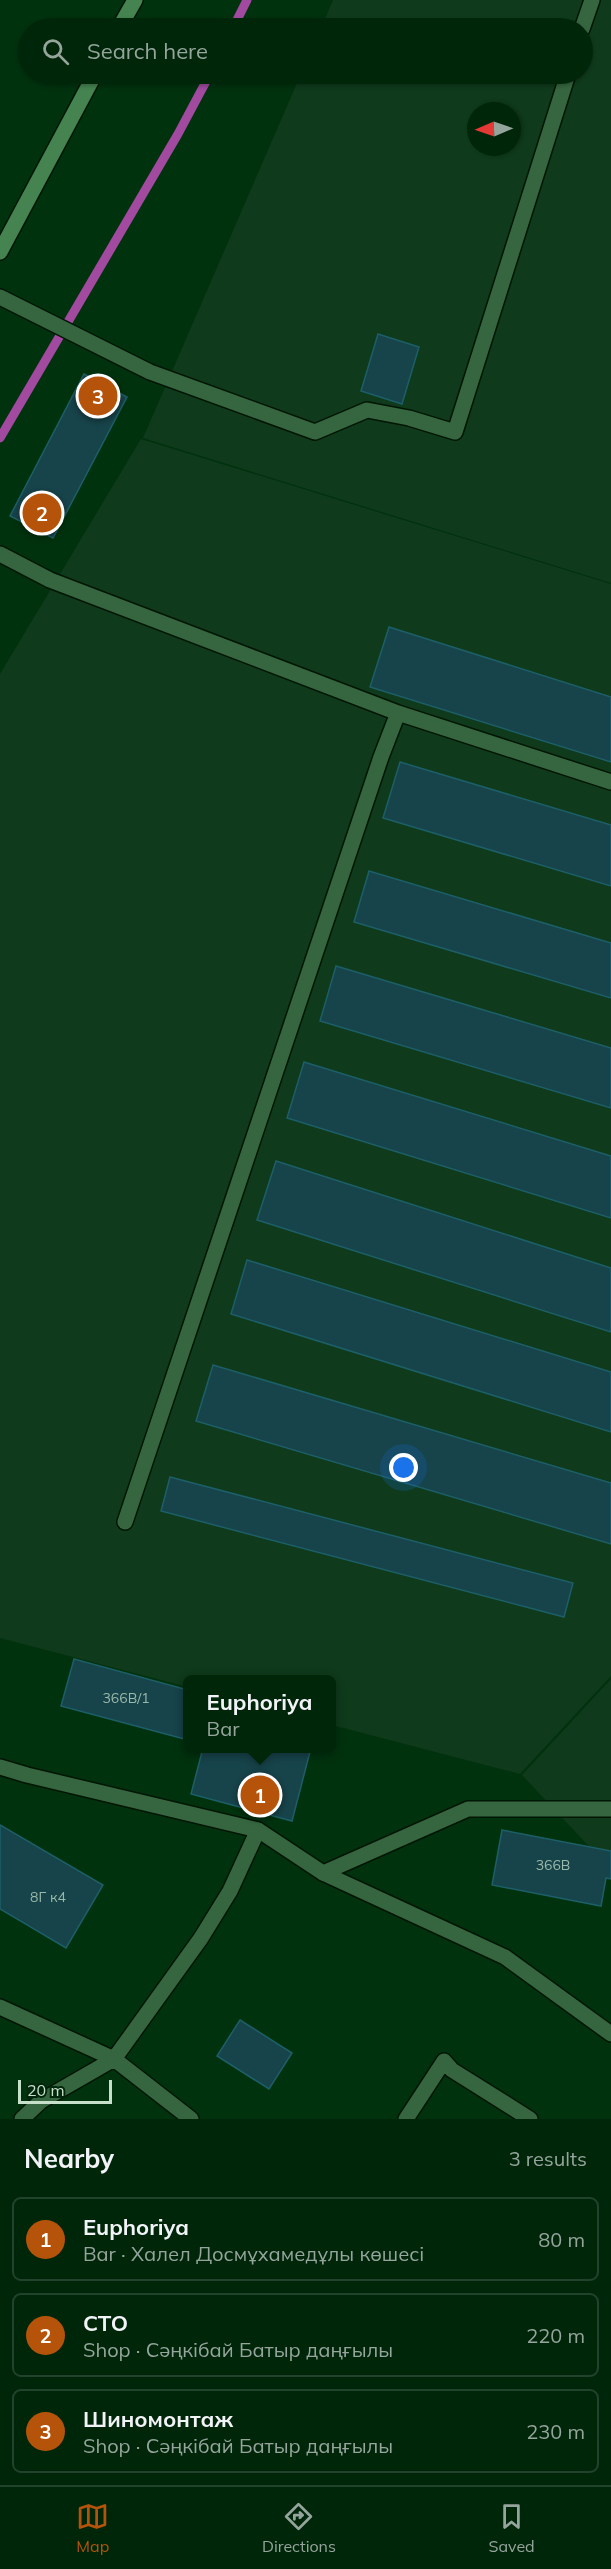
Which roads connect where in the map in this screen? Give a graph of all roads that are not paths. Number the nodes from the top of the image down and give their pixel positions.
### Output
1 (133, 0) edge
2 (592, 0) edge
3 (124, 18) edge
4 (586, 18) edge
5 (90, 84) edge
6 (565, 84) edge
7 (0, 252) edge
8 (0, 297) edge
9 (0, 554) edge
10 (398, 714) junction
11 (611, 782) edge
12 (125, 1522) dead end
13 (0, 1767) edge
14 (611, 1809) edge
15 (258, 1830) junction
16 (322, 1873) junction
17 (0, 2007) edge
18 (611, 2034) edge
19 (114, 2059) junction
20 (22, 2119) edge
21 (191, 2119) edge
22 (406, 2119) edge
23 (531, 2119) edge

1 - 3 main road
2 - 4 street
5 - 7 main road
6 - 8 street
9 - 10 street
10 - 11 street
10 - 12 street
13 - 15 street
14 - 16 street
15 - 16 street
15 - 19 street
16 - 18 street
17 - 19 street
19 - 20 street
19 - 21 street
22 - 23 street

